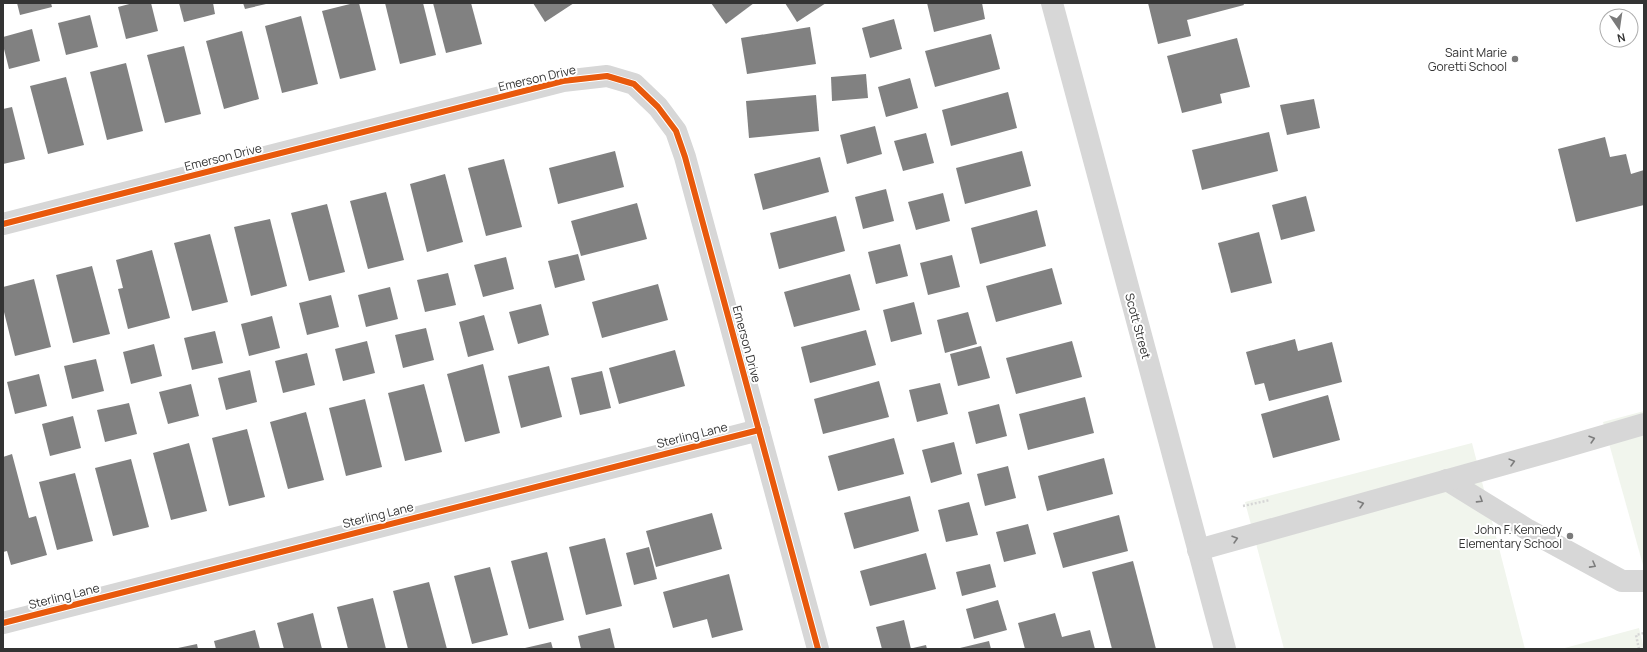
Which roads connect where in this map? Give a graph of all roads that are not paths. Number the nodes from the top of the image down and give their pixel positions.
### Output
1 (1052, 3) edge
2 (3, 224) edge
3 (1644, 424) edge
4 (759, 430) junction
5 (1447, 480) junction
6 (1198, 550) junction
7 (1644, 581) edge
8 (3, 623) edge
9 (818, 649) edge
10 (1224, 649) edge

1 - 6 street, Scott Street
2 - 4 street, Emerson Drive
5 -> 3 street
4 - 8 street, Sterling Lane
4 - 9 street, Emerson Drive
6 -> 5 street
5 -> 7 street
6 - 10 street, Scott Street

